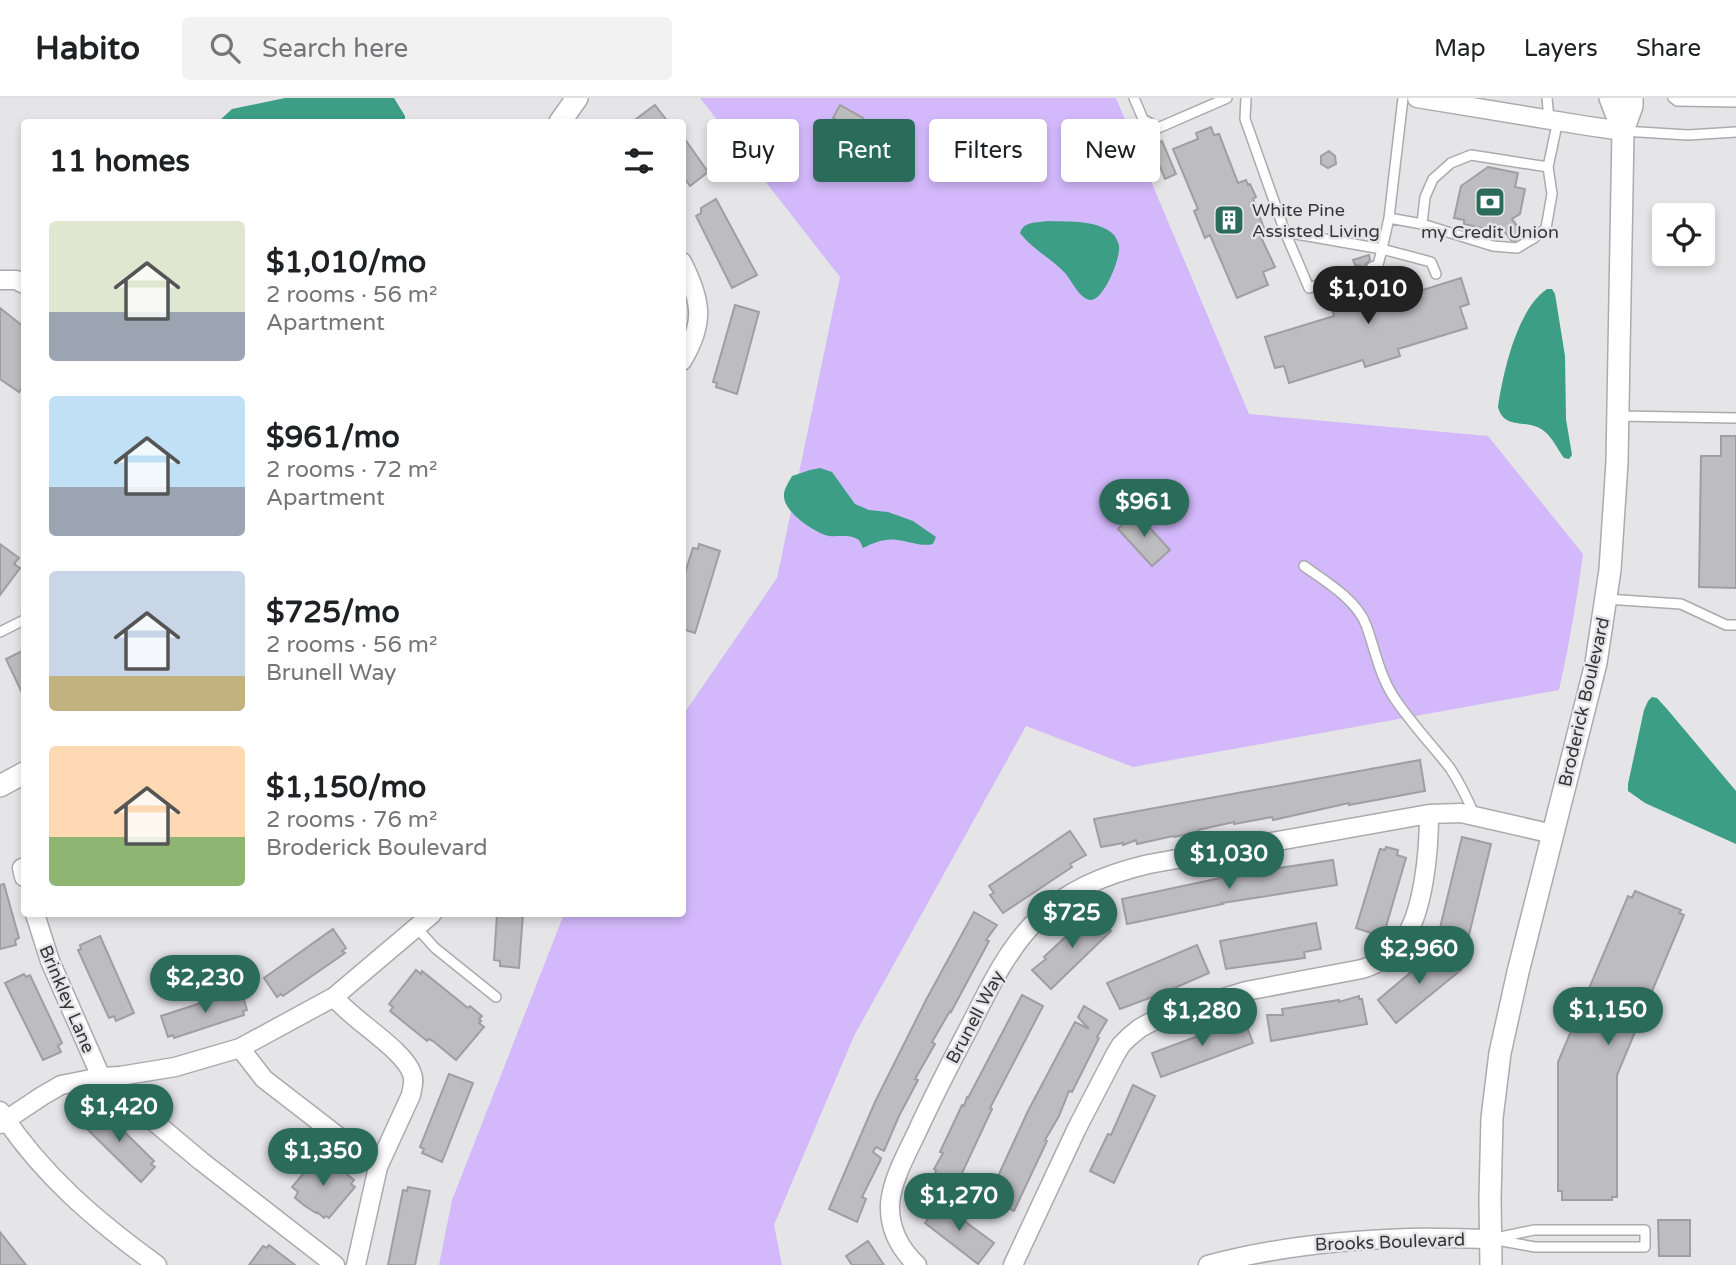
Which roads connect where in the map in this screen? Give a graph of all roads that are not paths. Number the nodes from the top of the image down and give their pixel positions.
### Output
1 (1134, 98) edge
2 (1227, 98) edge
3 (1247, 98) edge
4 (1404, 98) edge
5 (1417, 98) edge
6 (1547, 98) edge
7 (1610, 98) edge
8 (1633, 98) edge
9 (1673, 98) edge
10 (1736, 102) edge
11 (1553, 120) junction
12 (1623, 131) junction
13 (1736, 132) edge
14 (1548, 167) junction
15 (1389, 218) junction
16 (1422, 224) junction
17 (1285, 232) junction
18 (1382, 249) junction
19 (1372, 267) dead end
20 (686, 271) edge
21 (1357, 272) dead end
22 (1437, 274) dead end
23 (0, 280) edge
24 (21, 283) edge
25 (686, 355) edge
26 (1618, 416) junction
27 (1736, 418) edge
28 (1304, 566) dead end
29 (1606, 599) junction
30 (21, 622) edge
31 (1736, 625) edge
32 (0, 632) edge
33 (21, 775) edge
34 (0, 786) edge
35 (1429, 814) junction
36 (1475, 816) junction
37 (1553, 834) junction
38 (36, 917) edge
39 (428, 917) edge
40 (416, 927) junction
41 (334, 997) junction
42 (496, 997) dead end
43 (240, 1048) junction
44 (101, 1077) junction
45 (2, 1118) edge
46 (378, 1167) junction
47 (1491, 1239) junction
48 (157, 1265) edge
49 (335, 1265) edge
50 (356, 1265) edge
51 (917, 1265) edge
52 (1013, 1265) edge
53 (1208, 1265) edge
54 (1491, 1265) edge

1 - 2 lane
3 - 17 lane
4 - 15 lane
5 - 11 street
6 - 11 lane
7 - 12 street, Broderick Boulevard
8 - 12 street, Broderick Boulevard
9 - 10 lane
11 - 12 street
11 - 14 lane
12 - 13 lane
12 - 26 street, Broderick Boulevard
14 - 16 lane
14 - 16 lane
15 - 16 lane
15 - 18 lane
17 - 18 lane
17 - 21 lane
18 - 19 lane
18 - 22 lane
20 - 25 street
23 - 24 street
26 - 27 lane
26 - 29 street, Broderick Boulevard
28 - 36 lane
29 - 31 lane
29 - 37 street, Broderick Boulevard
30 - 32 lane
33 - 34 street
35 - 36 street, Brunell Way
35 - 51 street, Brunell Way
35 - 52 street
36 - 37 street, Brunell Way
37 - 47 street, Broderick Boulevard
38 - 44 street, Brinkley Lane
39 - 40 street
40 - 41 street
40 - 42 lane
41 - 43 street
41 - 46 street
43 - 44 street
43 - 46 street
44 - 45 street
44 - 49 street, Brinkley Lane
45 - 48 street
46 - 50 street
47 - 47 lane
47 - 53 street, Brooks Boulevard
47 - 54 street, Broderick Boulevard

